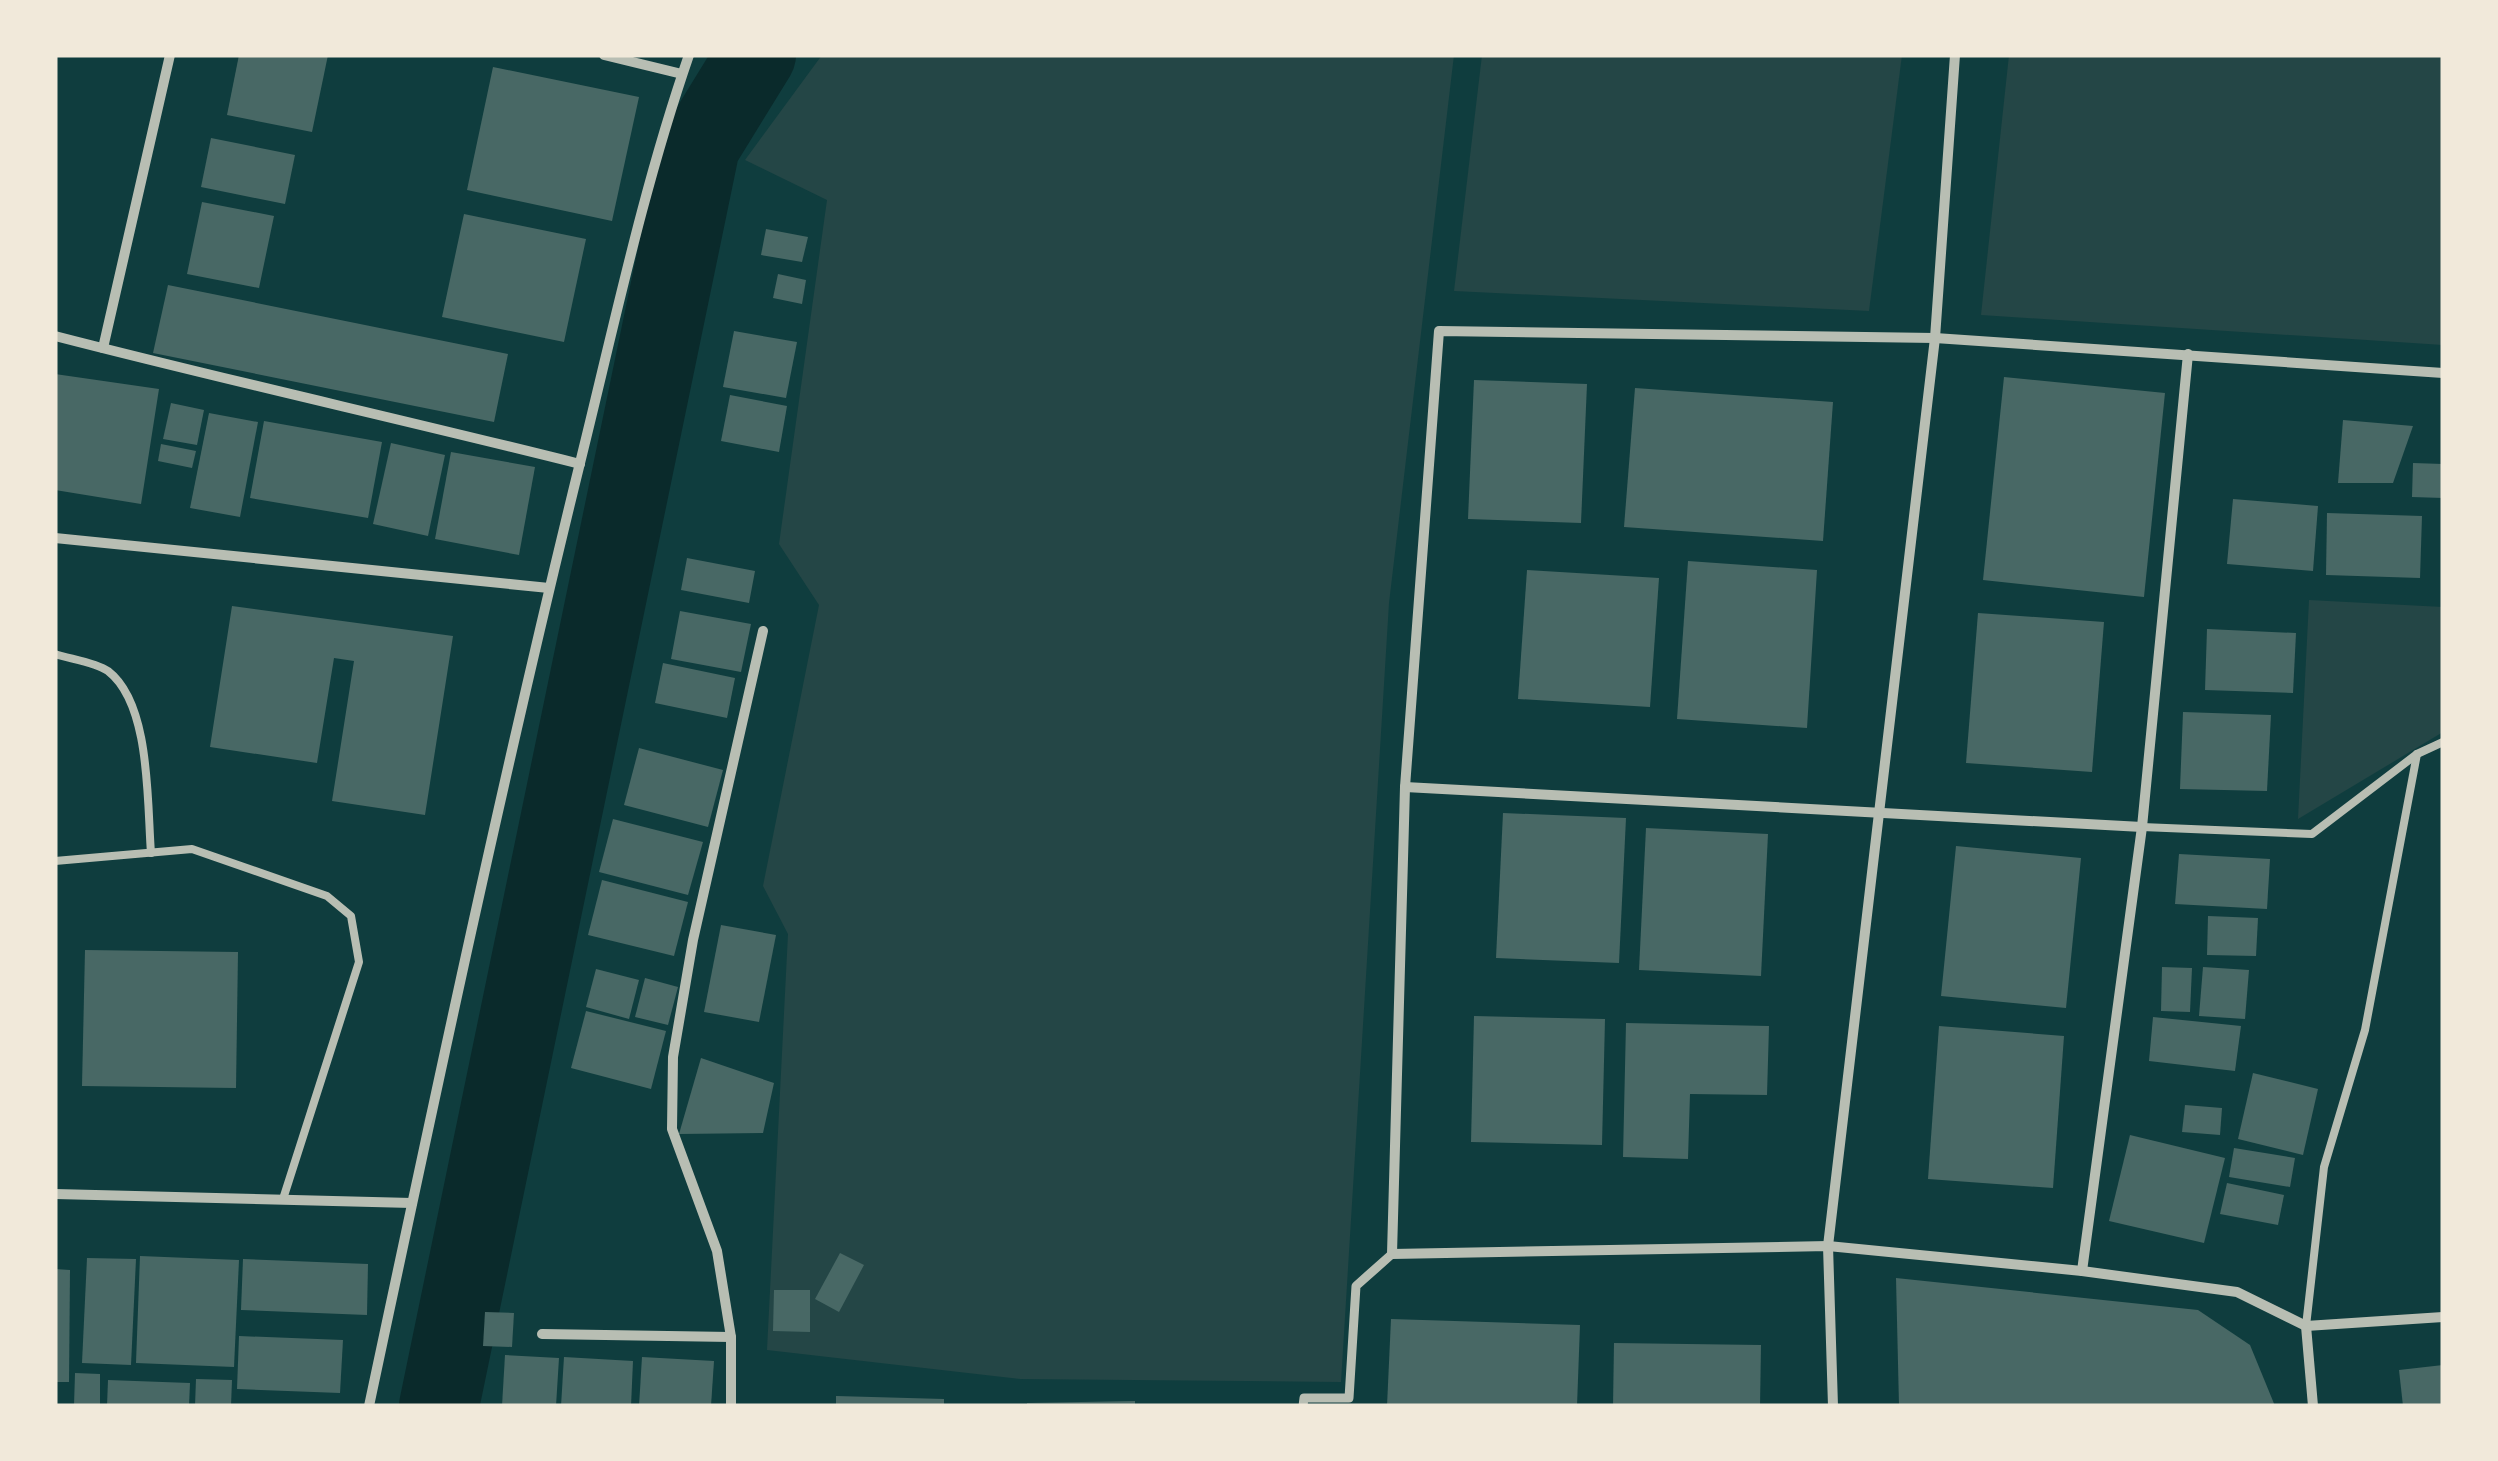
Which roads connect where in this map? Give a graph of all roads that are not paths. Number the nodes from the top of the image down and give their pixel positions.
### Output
1 (170, 55) edge
2 (604, 55) edge
3 (689, 55) edge
4 (1955, 55) edge
5 (682, 74) junction
6 (55, 336) edge
7 (1935, 338) junction
8 (103, 348) junction
9 (2188, 354) junction
10 (2443, 373) edge
11 (580, 464) junction
12 (55, 538) edge
13 (549, 588) junction
14 (763, 631) dead end
15 (55, 654) edge
16 (2443, 742) edge
17 (2417, 754) junction
18 (1405, 786) junction
19 (1879, 814) junction
20 (2142, 828) junction
21 (151, 853) junction
22 (55, 861) edge
23 (55, 1194) edge
24 (283, 1200) junction
25 (412, 1203) junction
26 (1828, 1246) junction
27 (1392, 1254) junction
28 (2082, 1270) junction
29 (2443, 1317) edge
30 (2306, 1326) junction
31 (542, 1334) dead end
32 (732, 1337) junction
33 (369, 1406) edge
34 (731, 1406) edge
35 (1304, 1406) edge
36 (1833, 1406) edge
37 (2313, 1406) edge

1 - 8 street
2 - 5 street
3 - 5 street
4 - 7 street
5 - 11 street
6 - 8 street
7 - 9 street
7 - 18 street
7 - 19 street
8 - 11 street
9 - 10 street
9 - 20 street
11 - 13 street
12 - 13 street
13 - 25 street
14 - 32 street
15 - 21 lane
16 - 17 lane
17 - 20 lane
17 - 30 lane
18 - 19 street
18 - 27 street
19 - 20 street
19 - 26 street
20 - 28 street
21 - 22 lane
21 - 24 lane
23 - 24 street
24 - 25 street
25 - 33 street
26 - 27 street
26 - 28 street
26 - 36 street
27 - 35 street
28 - 30 street
29 - 30 street
30 - 37 street
31 - 32 street
32 - 34 street

